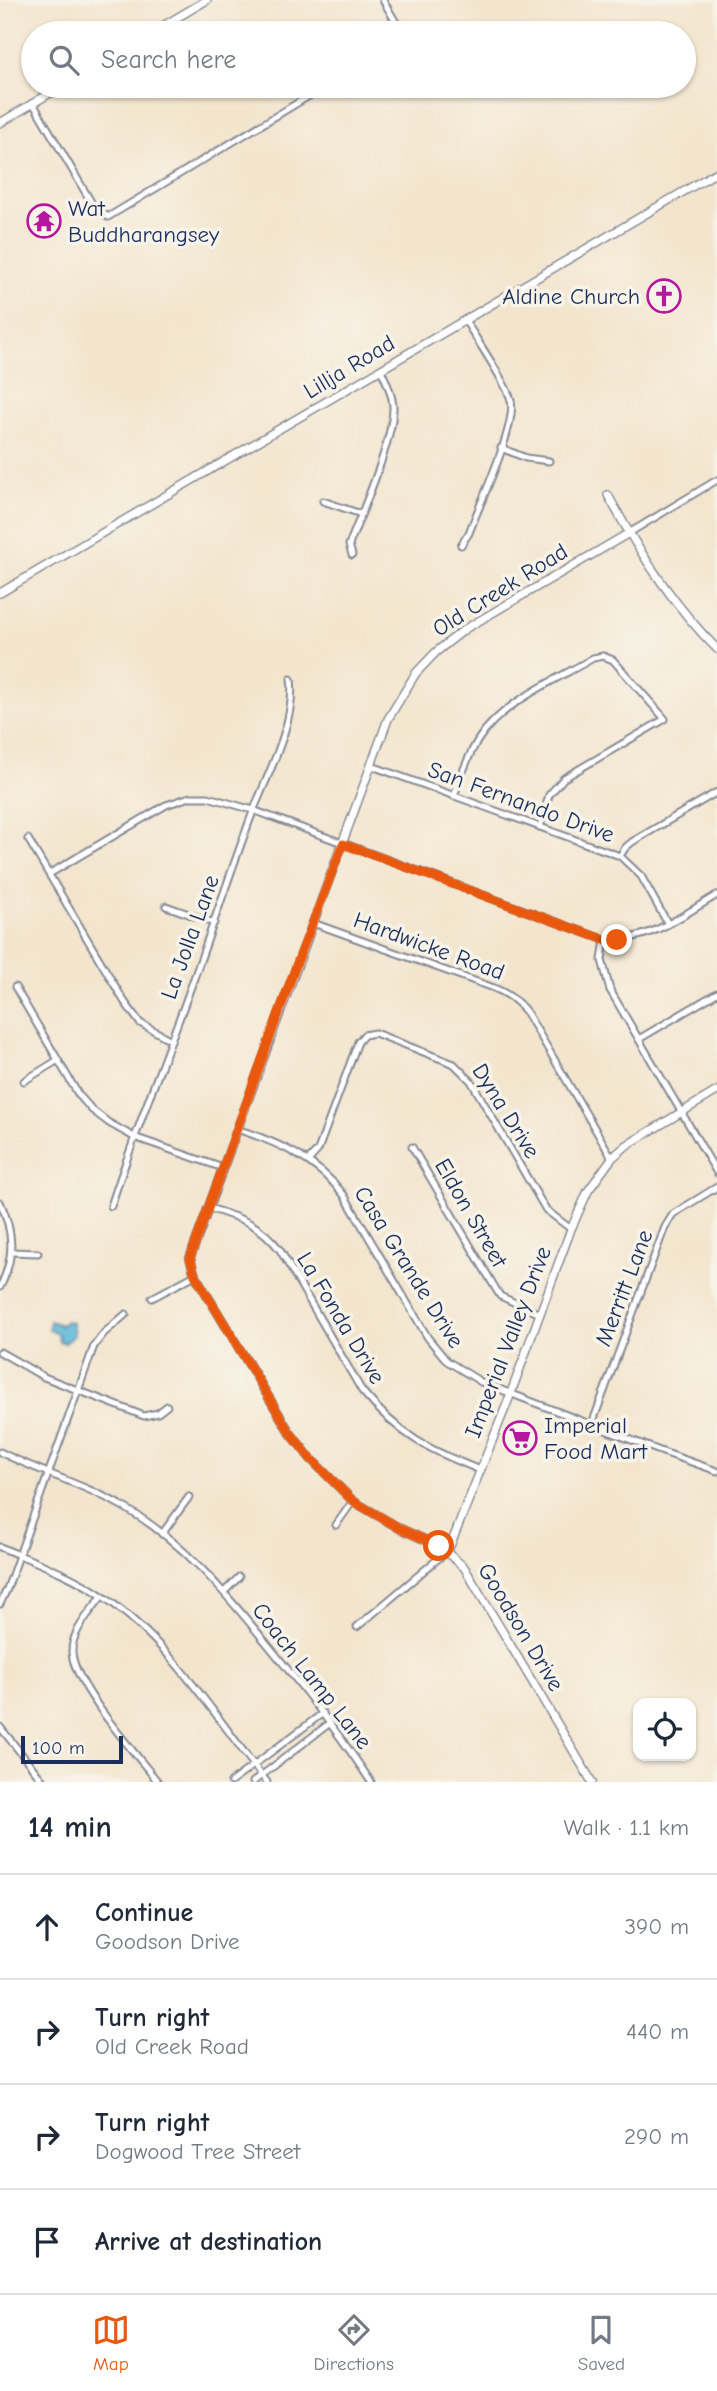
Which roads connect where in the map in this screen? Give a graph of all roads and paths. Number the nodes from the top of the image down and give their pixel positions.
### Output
1 (208, 0) edge
2 (383, 0) edge
3 (172, 21) edge
4 (395, 21) edge
5 (42, 98) edge
6 (306, 98) edge
7 (33, 103) junction
8 (0, 123) edge
9 (717, 172) edge
10 (465, 320) junction
11 (381, 370) junction
12 (501, 448) junction
13 (549, 461) dead end
14 (717, 480) edge
15 (608, 495) dead end
16 (323, 501) dead end
17 (361, 514) junction
18 (629, 533) junction
19 (461, 545) dead end
20 (352, 555) dead end
21 (0, 593) edge
22 (717, 649) edge
23 (291, 679) dead end
24 (372, 766) junction
25 (717, 792) edge
26 (454, 796) junction
27 (253, 810) junction
28 (540, 827) junction
29 (28, 839) dead end
30 (343, 844) junction
31 (620, 856) junction
32 (49, 874) junction
33 (717, 895) edge
34 (166, 906) dead end
35 (214, 923) junction
36 (313, 923) junction
37 (668, 923) junction
38 (605, 940) junction
39 (15, 987) dead end
40 (717, 993) edge
41 (639, 1039) junction
42 (172, 1040) junction
43 (58, 1060) junction
44 (24, 1081) dead end
45 (717, 1091) edge
46 (681, 1112) junction
47 (237, 1129) junction
48 (134, 1137) junction
49 (412, 1147) dead end
50 (611, 1158) junction
51 (309, 1160) junction
52 (223, 1168) junction
53 (717, 1172) edge
54 (717, 1187) edge
55 (0, 1202) edge
56 (111, 1206) dead end
57 (209, 1208) junction
58 (571, 1229) junction
59 (11, 1252) junction
60 (38, 1253) dead end
61 (195, 1275) junction
62 (0, 1287) edge
63 (152, 1298) dead end
64 (126, 1314) dead end
65 (540, 1314) junction
66 (0, 1352) edge
67 (79, 1392) junction
68 (511, 1393) junction
69 (167, 1406) dead end
70 (592, 1424) junction
71 (0, 1452) edge
72 (480, 1470) junction
73 (717, 1471) edge
74 (50, 1475) junction
75 (189, 1497) dead end
76 (353, 1501) junction
77 (336, 1525) dead end
78 (162, 1534) junction
79 (0, 1547) edge
80 (446, 1552) junction
81 (20, 1555) junction
82 (239, 1577) dead end
83 (224, 1592) junction
84 (102, 1596) junction
85 (0, 1604) edge
86 (357, 1627) dead end
87 (323, 1713) junction
88 (330, 1723) junction
89 (0, 1727) edge
90 (253, 1765) junction
91 (262, 1775) junction
92 (44, 1782) edge
93 (158, 1782) edge
94 (231, 1782) edge
95 (253, 1782) edge
96 (267, 1782) edge
97 (371, 1782) edge
98 (592, 1782) edge

1 - 3 street
2 - 4 street
5 - 7 street
6 - 7 street
7 - 8 street
9 - 10 street, Lillja Road
10 - 11 street, Lillja Road
10 - 12 street
11 - 17 street
11 - 21 street, Lillja Road
12 - 13 street
12 - 19 street
14 - 18 street
15 - 18 street
16 - 17 street
17 - 20 street
18 - 22 street
18 - 24 street, Old Creek Road
23 - 27 street, La Jolla Lane
24 - 26 street, San Fernando Drive
24 - 30 street, Old Creek Road
25 - 31 street
26 - 28 street, San Fernando Drive
26 - 28 street
27 - 30 street
27 - 32 street
27 - 35 street, La Jolla Lane
28 - 31 street, San Fernando Drive
29 - 32 street
30 - 36 street, Old Creek Road
30 - 38 street
31 - 37 street, San Fernando Drive
32 - 42 street
33 - 37 street
34 - 35 street
35 - 42 street, La Jolla Lane
36 - 47 street, Old Creek Road
36 - 50 street, Hardwicke Road
37 - 38 street
38 - 41 street
39 - 43 street
40 - 41 street
41 - 46 street
42 - 48 street, La Jolla Lane
43 - 44 street
43 - 48 street
45 - 46 street, Imperial Valley Drive
46 - 50 street, Imperial Valley Drive
46 - 53 street
47 - 51 street, Casa Grande Drive
47 - 52 street, Old Creek Road
48 - 52 street
48 - 56 street, La Jolla Lane
49 - 65 street, Eldon Street
50 - 58 street, Imperial Valley Drive
51 - 58 street, Dyna Drive
51 - 68 street, Casa Grande Drive
52 - 57 street, Old Creek Road
54 - 70 street, Merritt Lane
55 - 59 street
57 - 61 street, Old Creek Road
57 - 72 street, La Fonda Drive
58 - 65 street, Imperial Valley Drive
59 - 60 street
59 - 62 street
61 - 63 street
61 - 76 street, Goodson Drive
64 - 67 street
65 - 68 street, Imperial Valley Drive
66 - 67 street
67 - 69 street
67 - 74 street
68 - 70 street, Casa Grande Drive
68 - 72 street, Imperial Valley Drive
70 - 73 street, Casa Grande Drive
71 - 74 street, Coach Lamp Lane
72 - 80 street, Imperial Valley Drive
74 - 78 street, Coach Lamp Lane
74 - 81 street
75 - 78 street
76 - 77 street
76 - 80 street, Goodson Drive
78 - 83 street, Coach Lamp Lane
79 - 81 street
80 - 86 street, Imperial Valley Drive
80 - 98 street, Goodson Drive
81 - 84 street
81 - 85 street
82 - 83 street, Coach Lamp Lane
83 - 87 street, Coach Lamp Lane
84 - 90 street
84 - 93 street
87 - 88 street, Coach Lamp Lane
87 - 90 street
88 - 91 street
88 - 97 street, Coach Lamp Lane
89 - 92 street
90 - 91 street
90 - 94 street
91 - 95 street
91 - 96 street

